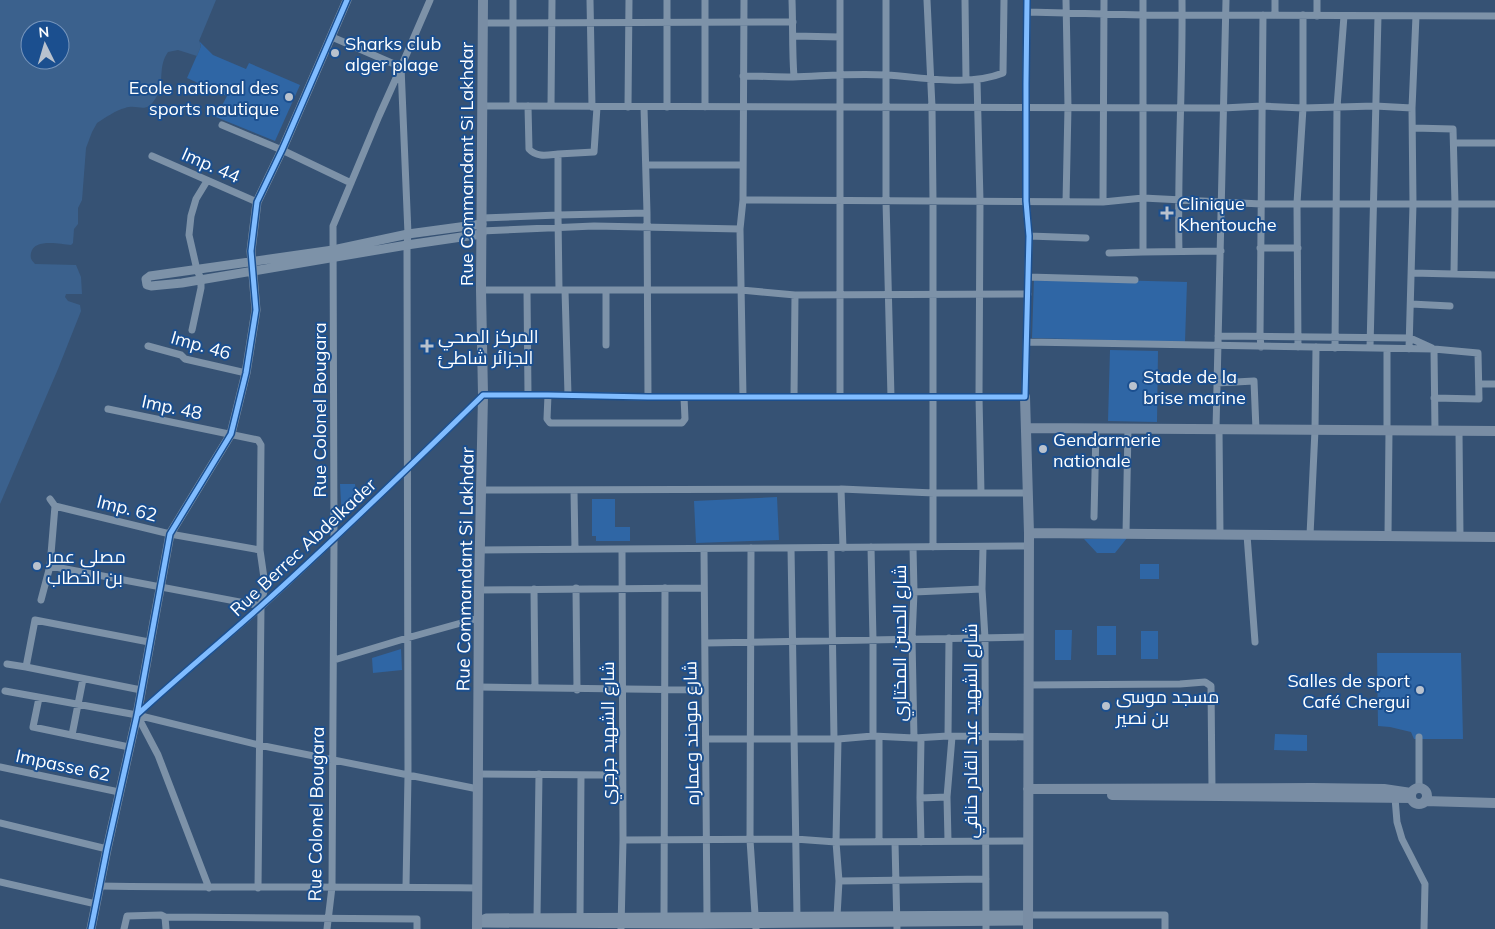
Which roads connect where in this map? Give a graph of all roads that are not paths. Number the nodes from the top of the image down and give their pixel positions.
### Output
1 (347, 0) edge
2 (430, 0) edge
3 (483, 0) edge
4 (513, 0) edge
5 (552, 0) edge
6 (590, 0) edge
7 (629, 0) edge
8 (667, 0) edge
9 (705, 0) edge
10 (744, 0) edge
11 (792, 0) edge
12 (840, 0) edge
13 (886, 0) edge
14 (927, 0) edge
15 (965, 0) edge
16 (1004, 0) edge
17 (1027, 0) edge
18 (1066, 0) edge
19 (1104, 0) edge
20 (1143, 0) edge
21 (1182, 0) edge
22 (1226, 0) edge
23 (1275, 0) edge
24 (1318, 0) edge
25 (1027, 12) junction
26 (1066, 12) junction
27 (1104, 13) junction
28 (1143, 15) junction
29 (1182, 15) junction
30 (1226, 15) junction
31 (1263, 15) junction
32 (1275, 15) junction
33 (1303, 15) junction
34 (1317, 16) junction
35 (1344, 16) junction
36 (1378, 16) junction
37 (1416, 16) junction
38 (1495, 16) edge
39 (591, 22) junction
40 (629, 22) junction
41 (666, 22) junction
42 (706, 22) junction
43 (744, 22) junction
44 (793, 22) junction
45 (483, 23) junction
46 (513, 23) junction
47 (552, 23) junction
48 (794, 36) junction
49 (332, 37) junction
50 (840, 37) junction
51 (402, 67) junction
52 (839, 74) junction
53 (886, 75) junction
54 (744, 76) junction
55 (794, 77) junction
56 (929, 79) junction
57 (966, 79) junction
58 (977, 80) junction
59 (482, 106) junction
60 (513, 106) junction
61 (528, 106) junction
62 (551, 106) junction
63 (594, 106) junction
64 (744, 106) junction
65 (1262, 106) junction
66 (1375, 106) junction
67 (628, 107) junction
68 (644, 107) junction
69 (667, 107) junction
70 (705, 107) junction
71 (839, 107) junction
72 (885, 107) junction
73 (932, 107) junction
74 (977, 107) junction
75 (1026, 107) junction
76 (1068, 107) junction
77 (1105, 107) junction
78 (1337, 107) junction
79 (1142, 108) junction
80 (1181, 108) junction
81 (1223, 108) junction
82 (1302, 108) junction
83 (1412, 108) junction
84 (222, 125) dead end
85 (1413, 128) junction
86 (1454, 143) junction
87 (1495, 143) edge
88 (282, 150) junction
89 (558, 154) junction
90 (152, 156) dead end
91 (646, 165) junction
92 (743, 165) junction
93 (207, 181) junction
94 (351, 183) junction
95 (1143, 198) junction
96 (742, 200) junction
97 (840, 200) junction
98 (886, 201) junction
99 (933, 201) junction
100 (980, 201) junction
101 (1026, 201) junction
102 (1178, 201) junction
103 (258, 202) junction
104 (1066, 202) junction
105 (1103, 202) junction
106 (1222, 202) junction
107 (1297, 203) junction
108 (1261, 204) junction
109 (1335, 204) junction
110 (1374, 204) junction
111 (1413, 204) junction
112 (1455, 204) junction
113 (1495, 204) edge
114 (647, 213) junction
115 (558, 215) junction
116 (481, 227) junction
117 (558, 227) junction
118 (646, 228) junction
119 (740, 229) junction
120 (408, 234) junction
121 (1029, 236) junction
122 (1086, 238) dead end
123 (407, 245) junction
124 (1260, 248) junction
125 (1298, 248) junction
126 (1179, 251) junction
127 (1221, 251) junction
128 (1142, 252) junction
129 (1109, 253) dead end
130 (333, 254) junction
131 (252, 266) junction
132 (1412, 273) junction
133 (199, 274) junction
134 (1454, 274) junction
135 (1495, 275) edge
136 (1028, 277) junction
137 (1136, 280) dead end
138 (481, 290) junction
139 (527, 290) junction
140 (562, 290) junction
141 (606, 290) junction
142 (646, 290) junction
143 (741, 290) junction
144 (934, 294) junction
145 (980, 294) junction
146 (1028, 294) junction
147 (795, 295) junction
148 (840, 295) junction
149 (888, 295) junction
150 (1411, 304) junction
151 (1450, 306) dead end
152 (192, 330) dead end
153 (1218, 336) junction
154 (1260, 336) junction
155 (1298, 337) junction
156 (1335, 337) junction
157 (1371, 338) junction
158 (1410, 338) junction
159 (1027, 342) junction
160 (606, 345) dead end
161 (148, 346) dead end
162 (1218, 346) junction
163 (1261, 347) junction
164 (1298, 347) junction
165 (1316, 347) junction
166 (1335, 348) junction
167 (1370, 348) junction
168 (1387, 349) junction
169 (1409, 349) junction
170 (1434, 349) junction
171 (246, 373) junction
172 (1217, 382) junction
173 (1479, 384) junction
174 (1495, 384) edge
175 (483, 395) junction
176 (528, 395) junction
177 (548, 395) junction
178 (568, 395) junction
179 (684, 397) junction
180 (743, 397) junction
181 (794, 397) junction
182 (840, 397) junction
183 (891, 397) junction
184 (932, 397) junction
185 (979, 397) junction
186 (1025, 397) junction
187 (648, 398) junction
188 (1434, 398) junction
189 (108, 408) dead end
190 (1027, 428) junction
191 (1096, 429) junction
192 (1128, 429) junction
193 (1218, 429) junction
194 (1256, 430) junction
195 (1315, 430) junction
196 (1388, 430) junction
197 (1435, 431) junction
198 (1459, 431) junction
199 (1495, 431) edge
200 (231, 434) junction
201 (408, 468) junction
202 (841, 489) junction
203 (482, 490) junction
204 (574, 490) junction
205 (934, 493) junction
206 (981, 493) junction
207 (1028, 493) junction
208 (50, 499) dead end
209 (55, 506) junction
210 (1094, 517) dead end
211 (1028, 533) junction
212 (170, 534) junction
213 (1126, 534) junction
214 (1220, 534) junction
215 (1248, 535) junction
216 (1310, 535) junction
217 (1388, 536) junction
218 (1460, 537) junction
219 (1495, 537) edge
220 (334, 539) junction
221 (1028, 546) junction
222 (871, 547) junction
223 (913, 547) junction
224 (933, 547) junction
225 (983, 547) junction
226 (704, 548) junction
227 (751, 548) junction
228 (791, 548) junction
229 (831, 548) junction
230 (843, 548) junction
231 (575, 549) junction
232 (622, 549) junction
233 (260, 550) junction
234 (480, 550) junction
235 (50, 566) junction
236 (160, 586) junction
237 (576, 588) junction
238 (622, 588) junction
239 (665, 588) junction
240 (704, 588) junction
241 (534, 589) junction
242 (982, 589) junction
243 (479, 590) junction
244 (914, 592) junction
245 (41, 600) dead end
246 (261, 606) junction
247 (479, 618) junction
248 (1028, 637) junction
249 (407, 638) junction
250 (949, 638) junction
251 (985, 638) junction
252 (912, 639) junction
253 (832, 640) junction
254 (873, 640) junction
255 (792, 641) junction
256 (149, 642) junction
257 (750, 642) junction
258 (1255, 642) dead end
259 (705, 643) junction
260 (334, 660) junction
261 (7, 664) dead end
262 (26, 667) junction
263 (84, 679) junction
264 (1028, 685) junction
265 (479, 687) junction
266 (535, 688) junction
267 (666, 689) junction
268 (141, 690) junction
269 (577, 690) junction
270 (622, 690) junction
271 (705, 690) junction
272 (5, 691) dead end
273 (39, 698) junction
274 (78, 704) junction
275 (137, 715) junction
276 (72, 735) junction
277 (876, 736) junction
278 (950, 736) junction
279 (1028, 737) junction
280 (1419, 737) dead end
281 (918, 738) junction
282 (986, 738) junction
283 (706, 739) junction
284 (751, 739) junction
285 (793, 739) junction
286 (836, 739) junction
287 (259, 745) junction
288 (129, 746) junction
289 (332, 760) junction
290 (0, 767) edge
291 (478, 774) junction
292 (539, 774) junction
293 (408, 775) junction
294 (581, 775) junction
295 (622, 775) junction
296 (1212, 788) junction
297 (478, 789) junction
298 (119, 792) junction
299 (1028, 792) junction
300 (1419, 795) junction
301 (947, 797) junction
302 (920, 798) junction
303 (1395, 798) junction
304 (1495, 798) edge
305 (1495, 803) edge
306 (0, 823) edge
307 (795, 839) junction
308 (623, 840) junction
309 (665, 840) junction
310 (706, 840) junction
311 (750, 840) junction
312 (948, 841) junction
313 (986, 841) junction
314 (1028, 841) junction
315 (836, 842) junction
316 (879, 842) junction
317 (895, 842) junction
318 (921, 842) junction
319 (107, 849) junction
320 (986, 879) junction
321 (896, 880) junction
322 (839, 881) junction
323 (0, 882) edge
324 (100, 886) junction
325 (332, 887) junction
326 (406, 887) junction
327 (208, 888) junction
328 (258, 888) junction
329 (477, 888) junction
330 (96, 904) junction
331 (797, 916) junction
332 (837, 916) junction
333 (165, 917) junction
334 (664, 917) junction
335 (327, 918) junction
336 (536, 918) junction
337 (580, 918) junction
338 (897, 922) edge
339 (986, 922) edge
340 (1028, 922) edge
341 (703, 923) edge
342 (756, 923) edge
343 (621, 924) edge
344 (477, 925) edge
345 (91, 929) edge
346 (124, 929) edge
347 (166, 929) edge
348 (327, 929) edge
349 (417, 929) edge
350 (1165, 929) edge
351 (1424, 929) edge

1 - 49 street
2 - 51 street, Rue Colonel Bougara
3 - 45 main road, Rue Commandant Si Lakhdar
4 - 46 street
5 - 47 street
6 - 39 street
7 - 40 street
8 - 41 street
9 - 42 street
10 - 43 street
11 - 44 street
12 - 50 street
13 - 53 street
14 - 56 street
15 - 57 street
16 - 58 street
17 - 25 street
18 - 26 street
19 - 27 street
20 - 28 street
21 - 29 street
22 - 30 street
23 - 32 street
24 - 34 street
25 - 26 street
25 - 75 street
26 - 27 street
26 - 76 street
27 - 28 street
27 - 77 street
28 - 29 street
28 - 79 street
29 - 30 street
29 - 80 street
30 - 31 street
30 - 81 street
31 - 32 street
31 - 65 street
32 - 33 street
33 - 34 street
33 - 82 street
34 - 35 street
35 - 36 street
35 - 78 street
36 - 37 street
36 - 66 street
37 - 38 street
37 - 83 street
39 - 40 street
39 - 47 street
39 - 63 street
40 - 41 street
40 - 67 street
41 - 42 street
41 - 69 street
42 - 43 street
42 - 70 street
43 - 44 street
43 - 54 street
44 - 48 street
45 - 46 street
45 - 59 main road, Rue Commandant Si Lakhdar
46 - 47 street
46 - 60 street
47 - 62 street
48 - 50 street
48 - 55 street
49 - 51 street
49 - 88 street
50 - 52 street
51 - 94 street, Rue Colonel Bougara
51 - 120 street
52 - 53 street
52 - 55 street
52 - 71 street
53 - 56 street
53 - 72 street
54 - 55 street
54 - 64 street
56 - 57 street
56 - 73 street
57 - 58 street
58 - 74 street
59 - 60 street
59 - 116 main road, Rue Commandant Si Lakhdar
60 - 61 street
61 - 62 street
61 - 89 street
62 - 63 street
63 - 67 street
63 - 89 street
64 - 70 street
64 - 71 street
64 - 92 street
65 - 81 street
65 - 82 street
65 - 108 street
66 - 78 street
66 - 83 street
66 - 110 street
67 - 68 street
68 - 69 street
68 - 91 street
69 - 70 street
71 - 72 street
71 - 97 street
72 - 73 street
72 - 98 street
73 - 74 street
73 - 99 street
74 - 75 street
74 - 100 street
75 - 76 street
75 - 101 street
76 - 77 street
76 - 104 street
77 - 79 street
77 - 105 street
78 - 82 street
78 - 109 street
79 - 80 street
79 - 95 street
80 - 81 street
80 - 102 street
81 - 106 street
82 - 107 street
83 - 85 street
84 - 88 street
85 - 86 street
85 - 111 street
86 - 87 street
86 - 112 street
88 - 94 street
88 - 103 street
89 - 115 street
90 - 93 street, Imp. 44
91 - 92 street
91 - 114 street
92 - 96 street
93 - 103 street, Imp. 44
93 - 133 street
94 - 130 street, Rue Colonel Bougara
95 - 102 street
95 - 105 street
95 - 128 street
96 - 97 street
96 - 119 street
97 - 98 street
97 - 148 street
98 - 99 street
98 - 149 street
99 - 100 street
99 - 144 street
100 - 101 street
100 - 145 street
101 - 104 street
101 - 121 street
102 - 106 street
102 - 126 street
103 - 131 street
104 - 105 street
106 - 108 street
106 - 127 street
107 - 108 street
107 - 109 street
107 - 125 street
108 - 124 street
109 - 110 street
109 - 156 street
110 - 111 street
110 - 157 street
111 - 112 street
111 - 132 street
112 - 113 street
112 - 134 street
114 - 115 street
114 - 118 street
115 - 116 street
115 - 117 street
116 - 117 street
116 - 120 street
116 - 123 street
116 - 138 main road, Rue Commandant Si Lakhdar
117 - 118 street
117 - 140 street
118 - 119 street
118 - 142 street
119 - 143 street
120 - 123 street
120 - 130 street
121 - 122 street
121 - 136 street
123 - 130 street
123 - 201 street
124 - 125 street
124 - 154 street
125 - 155 street
126 - 127 street
126 - 128 street
127 - 153 street
128 - 129 street
130 - 131 street
130 - 220 street, Rue Colonel Bougara
131 - 133 street
131 - 171 street
132 - 134 street
132 - 150 street
133 - 133 street
133 - 152 street
134 - 135 street
136 - 137 street
136 - 146 street
138 - 139 street
138 - 175 main road, Rue Commandant Si Lakhdar
139 - 140 street
139 - 176 street
140 - 141 street
140 - 178 street
141 - 142 street
141 - 160 street
142 - 143 street
142 - 187 street
143 - 147 street
143 - 180 street
144 - 145 street
144 - 149 street
144 - 184 street
145 - 146 street
145 - 185 street
146 - 159 street
147 - 148 street
147 - 181 street
148 - 149 street
148 - 182 street
149 - 183 street
150 - 151 street
150 - 158 street
153 - 154 street
153 - 162 street
154 - 155 street
154 - 163 street
155 - 156 street
155 - 164 street
156 - 157 street
156 - 166 street
157 - 158 street
157 - 167 street
158 - 169 street
158 - 170 street
159 - 162 street
159 - 186 street
161 - 171 street, Imp. 46
162 - 163 street
162 - 172 street
163 - 164 street
164 - 165 street
165 - 166 street
165 - 195 street
166 - 167 street
167 - 168 street
168 - 169 street
168 - 196 street
169 - 170 street
170 - 173 street
170 - 188 street
171 - 200 street
172 - 193 street
172 - 194 street
173 - 174 street
173 - 188 street
175 - 176 street
175 - 201 street, Rue Berrec Abdelkader
175 - 203 main road, Rue Commandant Si Lakhdar
176 - 177 street
177 - 178 street
177 - 179 street
178 - 187 street
179 - 180 street
179 - 187 street
180 - 181 street
181 - 182 street
182 - 183 street
183 - 184 street
184 - 185 street
184 - 205 street
185 - 186 street
185 - 206 street
186 - 190 main road
188 - 197 street
189 - 200 street, Imp. 48
190 - 191 main road
190 - 207 main road
191 - 192 main road
191 - 210 street
192 - 193 main road
192 - 213 street
193 - 194 main road
193 - 214 street
194 - 195 main road
195 - 196 main road
195 - 216 street
196 - 197 main road
196 - 217 street
197 - 198 main road
198 - 199 main road
198 - 218 street
200 - 212 street
200 - 233 street, Imp. 48
201 - 220 street, Rue Berrec Abdelkader
201 - 249 street
202 - 204 street
202 - 205 street
202 - 230 street
203 - 204 street
203 - 234 main road, Rue Commandant Si Lakhdar
204 - 231 street
205 - 206 street
205 - 224 street
206 - 207 street
207 - 211 main road
208 - 209 street
209 - 212 street, Imp. 62
209 - 235 street
211 - 213 main road
211 - 221 main road
212 - 233 street, Imp. 62
212 - 236 street
213 - 214 main road
214 - 215 main road
215 - 216 main road
215 - 258 street
216 - 217 main road
217 - 218 main road
218 - 219 main road
220 - 246 street, Rue Berrec Abdelkader
220 - 260 street, Rue Colonel Bougara
221 - 225 street
221 - 248 main road
222 - 223 street
222 - 230 street
222 - 254 street
223 - 224 street
223 - 244 street, شارع الحسن المختاري
224 - 225 street
225 - 242 street, شارع الشهيد عبد القادر حنافي
226 - 227 street
226 - 232 street
226 - 240 street, شارع موحند وعماره
227 - 228 street
227 - 257 street
228 - 229 street
228 - 255 street
229 - 230 street
229 - 253 street
231 - 232 street
231 - 234 street
232 - 238 street, شارع الشهيد جرجري
233 - 246 street
234 - 243 main road, Rue Commandant Si Lakhdar
235 - 236 street
235 - 245 street
236 - 246 street
236 - 256 street
237 - 238 street
237 - 241 street
237 - 269 street
238 - 239 street
238 - 270 street, شارع الشهيد جرجري
239 - 240 street
239 - 267 street
240 - 259 street, شارع موحند وعماره
241 - 243 street
241 - 266 street
242 - 244 street
242 - 251 street, شارع الشهيد عبد القادر حنافي
243 - 247 main road, Rue Commandant Si Lakhdar
244 - 252 street, شارع الحسن المختاري
246 - 275 street, Rue Berrec Abdelkader
246 - 287 street
247 - 249 street
247 - 265 main road, Rue Commandant Si Lakhdar
248 - 251 street
248 - 264 main road
249 - 260 street
249 - 293 street
250 - 251 street
250 - 252 street
250 - 278 street
251 - 282 street, شارع الشهيد عبد القادر حنافي
252 - 254 street
252 - 281 street, شارع الحسن المختاري
253 - 254 street
253 - 255 street
253 - 286 street
254 - 277 street
255 - 257 street
255 - 285 street
256 - 262 street
256 - 268 street
257 - 259 street
257 - 284 street
259 - 271 street, شارع موحند وعماره
260 - 289 street, Rue Colonel Bougara
261 - 262 street
262 - 263 street
263 - 268 street
263 - 274 street
264 - 279 main road
264 - 296 street
265 - 266 street
265 - 291 main road, Rue Commandant Si Lakhdar
266 - 269 street
267 - 270 street
267 - 271 street
267 - 309 street
268 - 275 street
269 - 270 street
270 - 295 street, شارع الشهيد جرجري
271 - 283 street, شارع موحند وعماره
272 - 273 street
273 - 274 street
273 - 276 street
274 - 275 street
274 - 276 street
275 - 287 street
275 - 288 street
275 - 327 street
276 - 288 street
277 - 281 street
277 - 286 street
277 - 316 street
278 - 281 street
278 - 282 street
278 - 301 street
279 - 282 street
279 - 299 main road
280 - 300 street
281 - 302 street, شارع الحسن المختاري
282 - 313 street, شارع الشهيد عبد القادر حنافي
283 - 284 street
283 - 310 street, شارع موحند وعماره
284 - 285 street
284 - 311 street
285 - 286 street
285 - 307 street
286 - 315 street
287 - 289 street
287 - 328 street
288 - 298 street
289 - 293 street
289 - 325 street, Rue Colonel Bougara
290 - 298 street, Impasse 62
291 - 292 street
291 - 297 main road, Rue Commandant Si Lakhdar
292 - 294 street
292 - 336 street
293 - 297 street
293 - 326 street
294 - 295 street
294 - 337 street
295 - 308 street, شارع الشهيد جرجري
296 - 299 main road
296 - 300 main road
297 - 329 main road, Rue Commandant Si Lakhdar
298 - 319 street
299 - 303 main road
299 - 314 main road
300 - 303 main road
300 - 304 main road
300 - 305 main road
301 - 302 street
301 - 312 street
302 - 318 street, شارع الحسن المختاري
303 - 351 street
306 - 319 street
307 - 311 street
307 - 315 street
307 - 331 street
308 - 309 street
308 - 343 street, شارع الشهيد جرجري
309 - 310 street
309 - 334 street
310 - 311 street
310 - 341 street, شارع موحند وعماره
311 - 342 street
312 - 313 street
312 - 318 street
313 - 314 street
313 - 320 street, شارع الشهيد عبد القادر حنافي
314 - 340 main road
315 - 316 street
315 - 322 street
316 - 317 street
317 - 318 street
317 - 321 street
319 - 324 street
320 - 321 street
320 - 339 street, شارع الشهيد عبد القادر حنافي
321 - 322 street
321 - 338 street
322 - 332 street
323 - 330 street
324 - 327 street
324 - 330 street
325 - 326 street
325 - 328 street
325 - 335 street, Rue Colonel Bougara
326 - 329 street
327 - 328 street
329 - 344 main road, Rue Commandant Si Lakhdar
330 - 345 street
331 - 332 street
331 - 342 street
332 - 338 street
333 - 335 street
333 - 346 street
333 - 347 street
334 - 341 street
334 - 343 street
335 - 348 street, Rue Colonel Bougara
335 - 349 street
336 - 337 street
336 - 344 street
337 - 343 street
338 - 339 street
338 - 342 street
339 - 340 street
340 - 350 street
341 - 342 street
341 - 343 street
343 - 344 street

